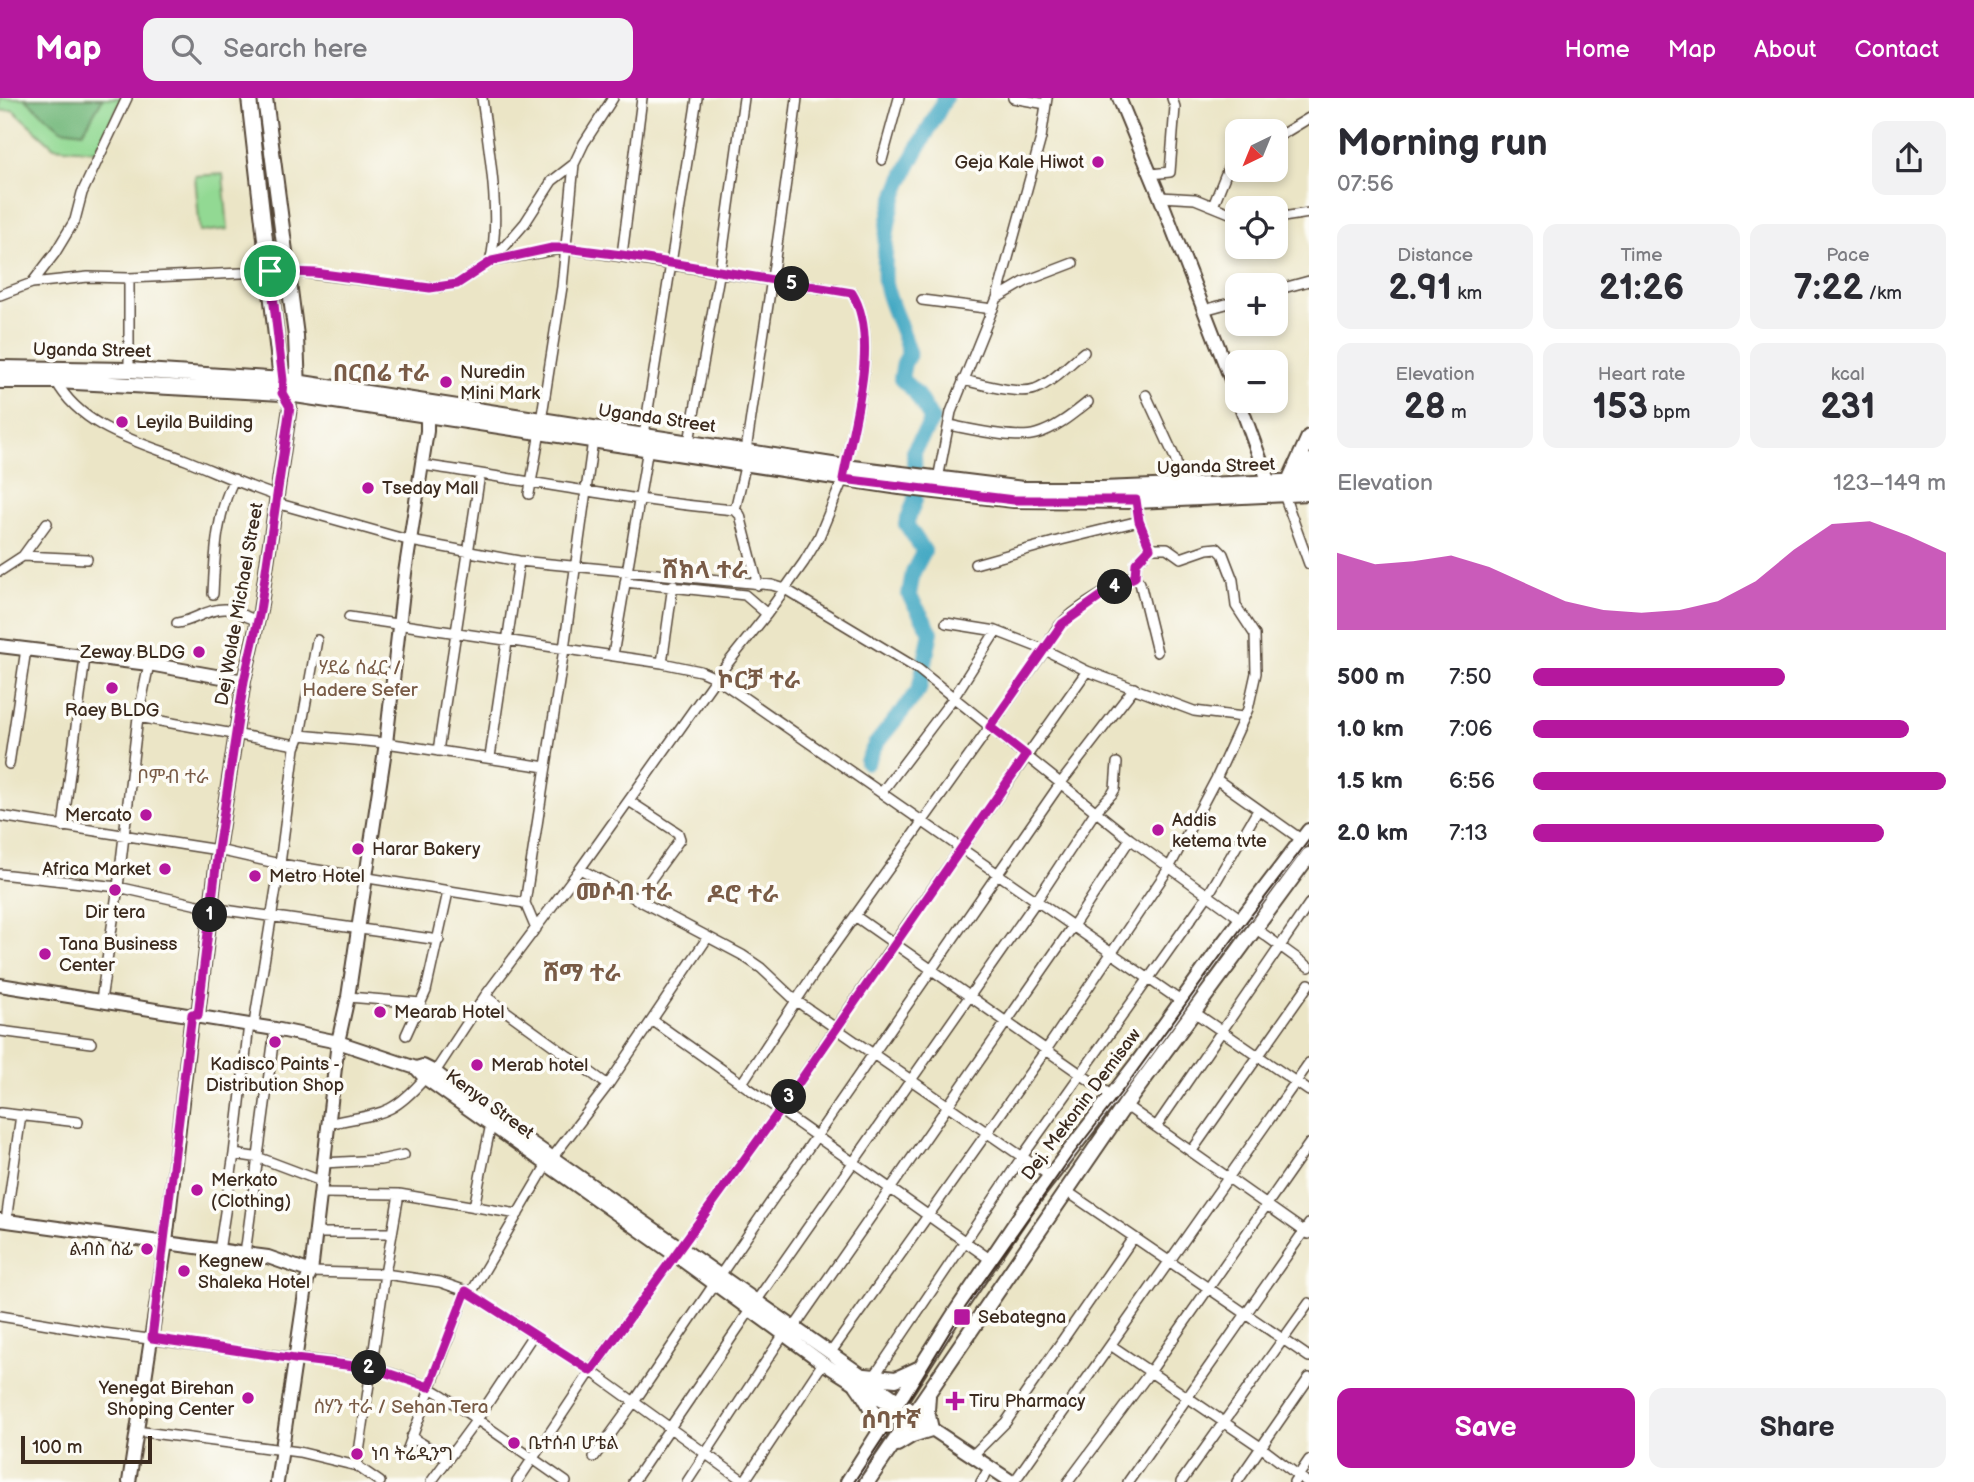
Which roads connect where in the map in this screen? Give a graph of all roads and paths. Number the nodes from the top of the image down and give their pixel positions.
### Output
1 (127, 98) edge
2 (249, 98) edge
3 (265, 98) edge
4 (482, 98) edge
5 (613, 98) edge
6 (642, 98) edge
7 (697, 98) edge
8 (744, 98) edge
9 (797, 98) edge
10 (899, 98) edge
11 (1013, 98) edge
12 (1119, 98) edge
13 (1172, 98) edge
14 (1046, 101) edge
15 (1309, 118) edge
16 (1288, 131) edge
17 (253, 136) junction
18 (271, 136) junction
19 (882, 160) dead end
20 (574, 164) junction
21 (1151, 174) junction
22 (1225, 176) edge
23 (1160, 197) junction
24 (1213, 206) junction
25 (1225, 211) edge
26 (1309, 214) edge
27 (1288, 217) edge
28 (566, 248) junction
29 (622, 255) junction
30 (491, 262) junction
31 (1073, 263) dead end
32 (671, 264) junction
33 (720, 270) junction
34 (270, 271) junction
35 (288, 271) junction
36 (129, 278) junction
37 (770, 281) junction
38 (1309, 281) edge
39 (33, 283) junction
40 (1288, 287) edge
41 (0, 295) edge
42 (997, 298) junction
43 (922, 300) dead end
44 (1225, 304) edge
45 (993, 309) junction
46 (1204, 310) junction
47 (1084, 352) dead end
48 (1225, 365) edge
49 (0, 368) edge
50 (129, 370) junction
51 (963, 380) junction
52 (0, 381) edge
53 (56, 381) junction
54 (282, 387) junction
55 (295, 395) junction
56 (1146, 395) dead end
57 (1088, 402) dead end
58 (428, 410) junction
59 (1243, 413) edge
60 (949, 425) junction
61 (540, 426) junction
62 (1309, 437) edge
63 (593, 440) junction
64 (646, 442) junction
65 (689, 442) junction
66 (746, 456) junction
67 (1309, 461) edge
68 (422, 465) junction
69 (844, 473) junction
70 (480, 474) junction
71 (234, 480) junction
72 (531, 481) junction
73 (931, 482) junction
74 (1269, 483) junction
75 (1181, 486) junction
76 (1297, 488) edge
77 (585, 491) junction
78 (529, 494) dead end
79 (277, 499) junction
80 (638, 499) junction
81 (1136, 500) junction
82 (735, 510) junction
83 (1139, 521) junction
84 (47, 523) dead end
85 (411, 541) junction
86 (1150, 548) junction
87 (470, 551) junction
88 (23, 556) junction
89 (87, 559) dead end
90 (519, 561) junction
91 (975, 564) dead end
92 (1309, 564) edge
93 (576, 568) junction
94 (627, 570) junction
95 (0, 571) edge
96 (682, 575) junction
97 (1135, 577) junction
98 (625, 582) junction
99 (754, 584) junction
100 (677, 586) junction
101 (785, 589) junction
102 (213, 594) dead end
103 (748, 596) junction
104 (767, 614) junction
105 (349, 617) dead end
106 (258, 620) junction
107 (177, 623) dead end
108 (946, 623) dead end
109 (400, 624) junction
110 (996, 631) junction
111 (456, 633) junction
112 (317, 640) dead end
113 (508, 641) junction
114 (0, 646) edge
115 (26, 649) junction
116 (565, 649) junction
117 (1045, 650) junction
118 (1157, 652) dead end
119 (613, 655) junction
120 (85, 658) junction
121 (662, 663) junction
122 (149, 664) junction
123 (1087, 671) junction
124 (716, 678) junction
125 (244, 681) junction
126 (1134, 688) junction
127 (954, 696) junction
128 (138, 717) junction
129 (1244, 717) junction
130 (990, 727) junction
131 (236, 736) junction
132 (298, 740) junction
133 (386, 743) junction
134 (438, 751) junction
135 (1026, 755) junction
136 (490, 757) junction
137 (1117, 763) dead end
138 (9, 764) dead end
139 (546, 767) junction
140 (1216, 779) junction
141 (1060, 784) junction
142 (882, 792) junction
143 (629, 801) junction
144 (1258, 810) junction
145 (1095, 812) junction
146 (0, 819) edge
147 (922, 821) junction
148 (63, 827) junction
149 (123, 834) junction
150 (1305, 836) edge
151 (1130, 839) junction
152 (962, 848) junction
153 (218, 850) junction
154 (1309, 855) edge
155 (280, 864) junction
156 (580, 869) junction
157 (1169, 869) junction
158 (0, 874) edge
159 (999, 874) junction
160 (365, 878) junction
161 (118, 887) junction
162 (448, 892) junction
163 (1208, 895) junction
164 (636, 900) junction
165 (1037, 900) junction
166 (525, 903) junction
167 (1309, 904) edge
168 (211, 908) junction
169 (271, 916) junction
170 (855, 916) junction
171 (1241, 919) junction
172 (1073, 926) junction
173 (358, 927) junction
174 (1255, 928) junction
175 (536, 929) junction
176 (708, 937) junction
177 (439, 940) junction
178 (894, 943) junction
179 (1280, 947) junction
180 (1112, 953) junction
181 (1309, 967) edge
182 (933, 970) junction
183 (1150, 979) junction
184 (1309, 984) edge
185 (0, 985) edge
186 (485, 996) junction
187 (970, 996) junction
188 (348, 997) junction
189 (101, 1000) junction
190 (795, 1000) junction
191 (1182, 1002) junction
192 (421, 1003) junction
193 (1194, 1012) junction
194 (195, 1014) junction
195 (652, 1020) junction
196 (1006, 1022) junction
197 (252, 1024) junction
198 (275, 1028) junction
199 (836, 1029) junction
200 (1222, 1030) junction
201 (0, 1031) edge
202 (406, 1035) dead end
203 (338, 1042) junction
204 (91, 1043) dead end
205 (1046, 1050) junction
206 (873, 1054) junction
207 (1258, 1056) junction
208 (1309, 1063) edge
209 (425, 1073) junction
210 (1082, 1075) junction
211 (911, 1080) junction
212 (1296, 1082) junction
213 (742, 1083) junction
214 (608, 1084) junction
215 (1309, 1091) edge
216 (1118, 1100) junction
217 (949, 1106) junction
218 (780, 1110) junction
219 (0, 1114) edge
220 (22, 1115) junction
221 (492, 1121) junction
222 (78, 1122) dead end
223 (328, 1124) junction
224 (1156, 1127) junction
225 (986, 1132) junction
226 (816, 1136) junction
227 (1309, 1144) edge
228 (1191, 1152) junction
229 (234, 1154) junction
230 (404, 1155) dead end
231 (1022, 1157) junction
232 (260, 1158) junction
233 (550, 1161) junction
234 (323, 1163) junction
235 (854, 1163) junction
236 (1050, 1176) junction
237 (1228, 1180) junction
238 (321, 1187) junction
239 (892, 1190) junction
240 (1065, 1190) junction
241 (399, 1194) junction
242 (1267, 1205) junction
243 (474, 1207) junction
244 (518, 1214) junction
245 (929, 1216) junction
246 (2, 1221) edge
247 (1307, 1230) edge
248 (315, 1233) junction
249 (392, 1233) junction
250 (1133, 1238) junction
251 (166, 1241) junction
252 (964, 1241) junction
253 (678, 1250) junction
254 (219, 1251) junction
255 (245, 1254) junction
256 (990, 1260) junction
257 (1169, 1263) junction
258 (311, 1272) junction
259 (385, 1275) junction
260 (718, 1278) junction
261 (1207, 1288) junction
262 (469, 1292) junction
263 (1309, 1303) edge
264 (753, 1305) junction
265 (1246, 1315) junction
266 (0, 1316) edge
267 (789, 1330) junction
268 (533, 1335) junction
269 (152, 1338) junction
270 (1283, 1340) junction
271 (1112, 1346) junction
272 (827, 1357) junction
273 (1309, 1357) edge
274 (295, 1359) junction
275 (921, 1367) junction
276 (372, 1368) junction
277 (591, 1371) junction
278 (1150, 1372) junction
279 (1309, 1378) edge
280 (865, 1380) junction
281 (429, 1387) junction
282 (928, 1390) junction
283 (1188, 1397) junction
284 (634, 1402) junction
285 (898, 1406) junction
286 (913, 1416) junction
287 (478, 1418) junction
288 (1225, 1423) junction
289 (928, 1427) junction
290 (670, 1429) junction
291 (136, 1431) junction
292 (879, 1435) junction
293 (411, 1437) junction
294 (890, 1448) junction
295 (1262, 1448) junction
296 (282, 1451) junction
297 (407, 1451) dead end
298 (705, 1455) junction
299 (972, 1456) junction
300 (594, 1457) dead end
301 (533, 1458) junction
302 (448, 1460) junction
303 (1309, 1460) edge
304 (357, 1466) junction
305 (990, 1467) junction
306 (1296, 1479) edge
307 (129, 1482) edge
308 (277, 1482) edge
309 (380, 1482) edge
310 (431, 1482) edge
311 (517, 1482) edge
312 (566, 1482) edge
313 (633, 1482) edge
314 (687, 1482) edge
315 (745, 1482) edge
316 (848, 1482) edge
317 (867, 1482) edge
318 (981, 1482) edge
319 (1013, 1482) edge
320 (1068, 1482) edge
321 (1128, 1482) edge
322 (1181, 1482) edge
323 (1237, 1482) edge
324 (1307, 1482) edge

1 - 39 street
2 - 17 main road
3 - 18 main road, Dej Wolde Michael Street
4 - 30 street
5 - 20 street
6 - 29 street
7 - 32 street
8 - 33 street
9 - 37 street
10 - 19 street
11 - 14 street
12 - 21 street
13 - 21 street
14 - 42 street
15 - 16 street
17 - 18 main road
17 - 34 main road
18 - 35 main road, Dej Wolde Michael Street
20 - 28 street
20 - 30 street
21 - 23 street
22 - 24 street
23 - 24 street
23 - 46 street
24 - 25 street
26 - 27 street
28 - 29 street
28 - 30 street
28 - 61 street
29 - 32 street
30 - 35 street
31 - 42 street
32 - 33 street
32 - 64 street
33 - 37 street
33 - 65 street
34 - 35 street
34 - 36 street
34 - 54 main road
35 - 55 main road, Dej Wolde Michael Street
36 - 39 street
36 - 50 street
37 - 66 street
37 - 69 street
38 - 40 street
39 - 41 street
42 - 45 street
43 - 45 street
44 - 46 street
45 - 51 street
46 - 48 street
47 - 51 street
49 - 50 main road, Uganda Street
50 - 54 main road, Uganda Street
51 - 60 street
52 - 53 main road, Uganda Street
53 - 54 main road, Uganda Street
53 - 71 street
54 - 55 main road, Uganda Street
55 - 58 main road, Uganda Street
55 - 79 street, Dej Wolde Michael Street
56 - 75 street
57 - 60 street
58 - 61 main road, Uganda Street
58 - 68 street
59 - 74 street
60 - 73 street
61 - 63 main road, Uganda Street
61 - 64 main road, Uganda Street
61 - 72 street
62 - 76 main road
63 - 64 main road, Uganda Street
63 - 77 street
64 - 65 main road, Uganda Street
64 - 66 main road, Uganda Street
64 - 80 street
65 - 66 main road, Uganda Street
66 - 69 main road, Uganda Street
66 - 82 street
67 - 76 main road
68 - 70 street
68 - 85 street
69 - 73 main road, Uganda Street
69 - 101 street
70 - 72 street
70 - 87 street
71 - 79 street
71 - 102 street
72 - 77 street
72 - 78 street
73 - 75 main road, Uganda Street
73 - 81 main road, Uganda Street
74 - 75 main road, Uganda Street
74 - 76 main road, Uganda Street
76 - 81 main road, Uganda Street
76 - 92 street
77 - 80 street
77 - 93 street
79 - 85 street
79 - 106 street, Dej Wolde Michael Street
80 - 82 street
80 - 94 street
81 - 83 street
82 - 99 street
83 - 86 street
83 - 91 street
84 - 88 street
85 - 87 street
85 - 109 street
86 - 97 street
86 - 129 street
87 - 90 street
87 - 111 street
88 - 89 street
88 - 95 street
90 - 93 street
90 - 113 street
93 - 94 street
93 - 116 street
94 - 96 street
94 - 98 street
96 - 99 street
96 - 100 street
97 - 117 street
97 - 118 street
98 - 100 street
98 - 119 street
99 - 101 street
99 - 103 street
100 - 103 street
100 - 121 street
101 - 104 street
101 - 127 street
103 - 104 street
104 - 124 street
105 - 109 street
106 - 107 street
106 - 125 street, Dej Wolde Michael Street
108 - 110 street
109 - 111 street
109 - 133 street
110 - 117 street
110 - 127 street
111 - 113 street
111 - 134 street
112 - 132 street
113 - 116 street
113 - 136 street
114 - 115 street
115 - 120 street
115 - 138 street
116 - 119 street
116 - 139 street
117 - 123 street
117 - 130 street
119 - 121 street
120 - 122 street
120 - 148 street
121 - 124 street
122 - 125 street
122 - 128 street
123 - 126 street
123 - 135 street
124 - 142 street
124 - 143 street
125 - 131 street, Dej Wolde Michael Street
126 - 129 street
126 - 141 street
127 - 130 street
127 - 142 street
128 - 131 street
128 - 149 street
129 - 140 street
130 - 135 street
130 - 147 street
131 - 132 street
131 - 153 street, Dej Wolde Michael Street
132 - 133 street
132 - 155 street
133 - 134 street
133 - 160 street
134 - 136 street
135 - 141 street
135 - 152 street
136 - 139 street
137 - 145 street
139 - 166 street
140 - 144 street
140 - 157 street
141 - 145 street
141 - 159 street
142 - 147 street
143 - 156 street
143 - 164 street
144 - 150 street
144 - 163 street
145 - 151 street
145 - 165 street
146 - 148 street
147 - 152 street
147 - 170 street
148 - 149 street
149 - 153 street
149 - 161 street
150 - 171 main road, Dej. Mekonin Demisaw
151 - 157 street
151 - 172 street
152 - 159 street
152 - 178 street
153 - 155 street
153 - 168 street, Dej Wolde Michael Street
154 - 174 main road, Dej. Mekonin Demisaw
155 - 160 street
155 - 169 street
156 - 164 street
156 - 175 street
157 - 163 street
157 - 180 street
158 - 161 street
159 - 165 street
159 - 182 street
160 - 162 street
160 - 173 street
161 - 168 street
161 - 189 street
162 - 166 street
162 - 177 street
163 - 171 street
163 - 183 street
164 - 176 street
165 - 172 street
165 - 187 street
166 - 175 street
167 - 179 street
168 - 169 street
168 - 194 street, Dej Wolde Michael Street
169 - 173 street
169 - 197 street
170 - 178 street
170 - 190 street
171 - 191 main road, Dej. Mekonin Demisaw
172 - 180 street
172 - 196 street
173 - 177 street
173 - 188 street
174 - 179 street
174 - 193 main road, Dej. Mekonin Demisaw
175 - 186 street
176 - 190 street
176 - 195 street
177 - 192 street
178 - 182 street
178 - 199 street
179 - 181 street
179 - 200 street
180 - 183 street
180 - 205 street
182 - 187 street
182 - 206 street
183 - 191 street
183 - 210 street
184 - 207 street
185 - 189 street
186 - 209 street
186 - 214 street
187 - 196 street
187 - 211 street
188 - 192 street
188 - 203 street
189 - 194 street
190 - 199 street
190 - 213 street
191 - 216 main road, Dej. Mekonin Demisaw
192 - 202 street
193 - 200 street
193 - 216 main road, Dej. Mekonin Demisaw
194 - 197 street
194 - 251 street, Dej Wolde Michael Street
195 - 213 street
195 - 214 street
196 - 205 street
196 - 217 street
197 - 198 street
197 - 229 street
198 - 203 street
198 - 232 street
199 - 206 street
199 - 218 street
200 - 207 street
200 - 224 street
201 - 204 street
203 - 209 street
203 - 223 street
205 - 210 street
205 - 225 street
206 - 211 street
206 - 226 street
207 - 212 street
207 - 228 street
208 - 212 street
209 - 221 street
209 - 223 street
210 - 216 street
210 - 231 street
211 - 217 street
211 - 235 street
212 - 215 street
212 - 237 street
213 - 218 street
214 - 233 street
216 - 224 street
216 - 236 main road, Dej. Mekonin Demisaw
216 - 240 main road, Dej. Mekonin Demisaw
217 - 225 street
217 - 239 street
218 - 226 street
218 - 253 street
219 - 220 street
220 - 222 street
220 - 246 street
221 - 233 street
221 - 243 street
223 - 234 street
224 - 228 street
225 - 231 street
225 - 245 street
226 - 235 street
226 - 260 street
227 - 242 street
228 - 237 street
229 - 232 street
229 - 254 street
230 - 234 street
231 - 236 street
231 - 252 street
232 - 238 street
232 - 255 street
233 - 244 street
233 - 253 street
234 - 238 street
235 - 239 street
235 - 264 street
236 - 256 main road, Dej. Mekonin Demisaw
237 - 242 street
237 - 257 street
238 - 241 street
238 - 248 street
239 - 245 street
239 - 267 street
240 - 250 street
240 - 282 main road, Dej. Mekonin Demisaw
241 - 243 street
241 - 249 street
242 - 247 street
242 - 261 street
243 - 244 street
244 - 262 street
245 - 252 street
245 - 272 street
246 - 251 street
247 - 265 street
248 - 249 street
248 - 258 street
249 - 259 street
250 - 257 street
250 - 299 street
251 - 254 street
251 - 269 street, Dej Wolde Michael Street
252 - 256 street
252 - 280 street
253 - 260 street
253 - 277 street
254 - 255 street
255 - 258 street
256 - 275 main road, Dej. Mekonin Demisaw
257 - 261 street
257 - 271 street
258 - 259 street
258 - 274 street
259 - 262 street
259 - 276 street
260 - 264 street
260 - 284 street
261 - 265 street
261 - 278 street
262 - 268 street
262 - 281 street
263 - 270 street
264 - 267 street
264 - 290 street
265 - 270 street
265 - 283 street
266 - 269 street
267 - 272 street
267 - 298 street
268 - 277 street
268 - 287 street
269 - 274 street
269 - 291 street, Dej Wolde Michael Street
270 - 273 street
270 - 288 street
271 - 278 street
271 - 319 street
272 - 280 street
272 - 315 street
274 - 276 street
274 - 296 street
275 - 280 main road
275 - 285 main road, Dej. Mekonin Demisaw
276 - 281 street
276 - 304 street
277 - 284 street
277 - 301 street
278 - 283 street
278 - 320 street
279 - 295 street
280 - 285 street
280 - 292 main road
281 - 287 street
281 - 293 street
282 - 286 main road, Dej. Mekonin Demisaw
282 - 289 main road
283 - 288 street
283 - 321 street
284 - 290 street
284 - 300 street
285 - 286 street
285 - 292 main road, Dej. Mekonin Demisaw
286 - 289 street
286 - 294 main road, Dej. Mekonin Demisaw
287 - 301 street
287 - 302 street
288 - 295 street
288 - 322 street
289 - 294 main road
289 - 299 street
290 - 298 street
290 - 313 street
291 - 296 street
291 - 307 street, Dej Wolde Michael Street
292 - 316 main road, Dej. Mekonin Demisaw
293 - 297 street
293 - 302 street
294 - 317 main road, Dej. Mekonin Demisaw
295 - 306 street
295 - 323 street
296 - 304 street
296 - 308 street
298 - 314 street
298 - 315 street
299 - 305 street
301 - 311 street
301 - 312 street
302 - 310 street
303 - 306 street
304 - 309 street
305 - 318 street
305 - 319 street
306 - 324 street

